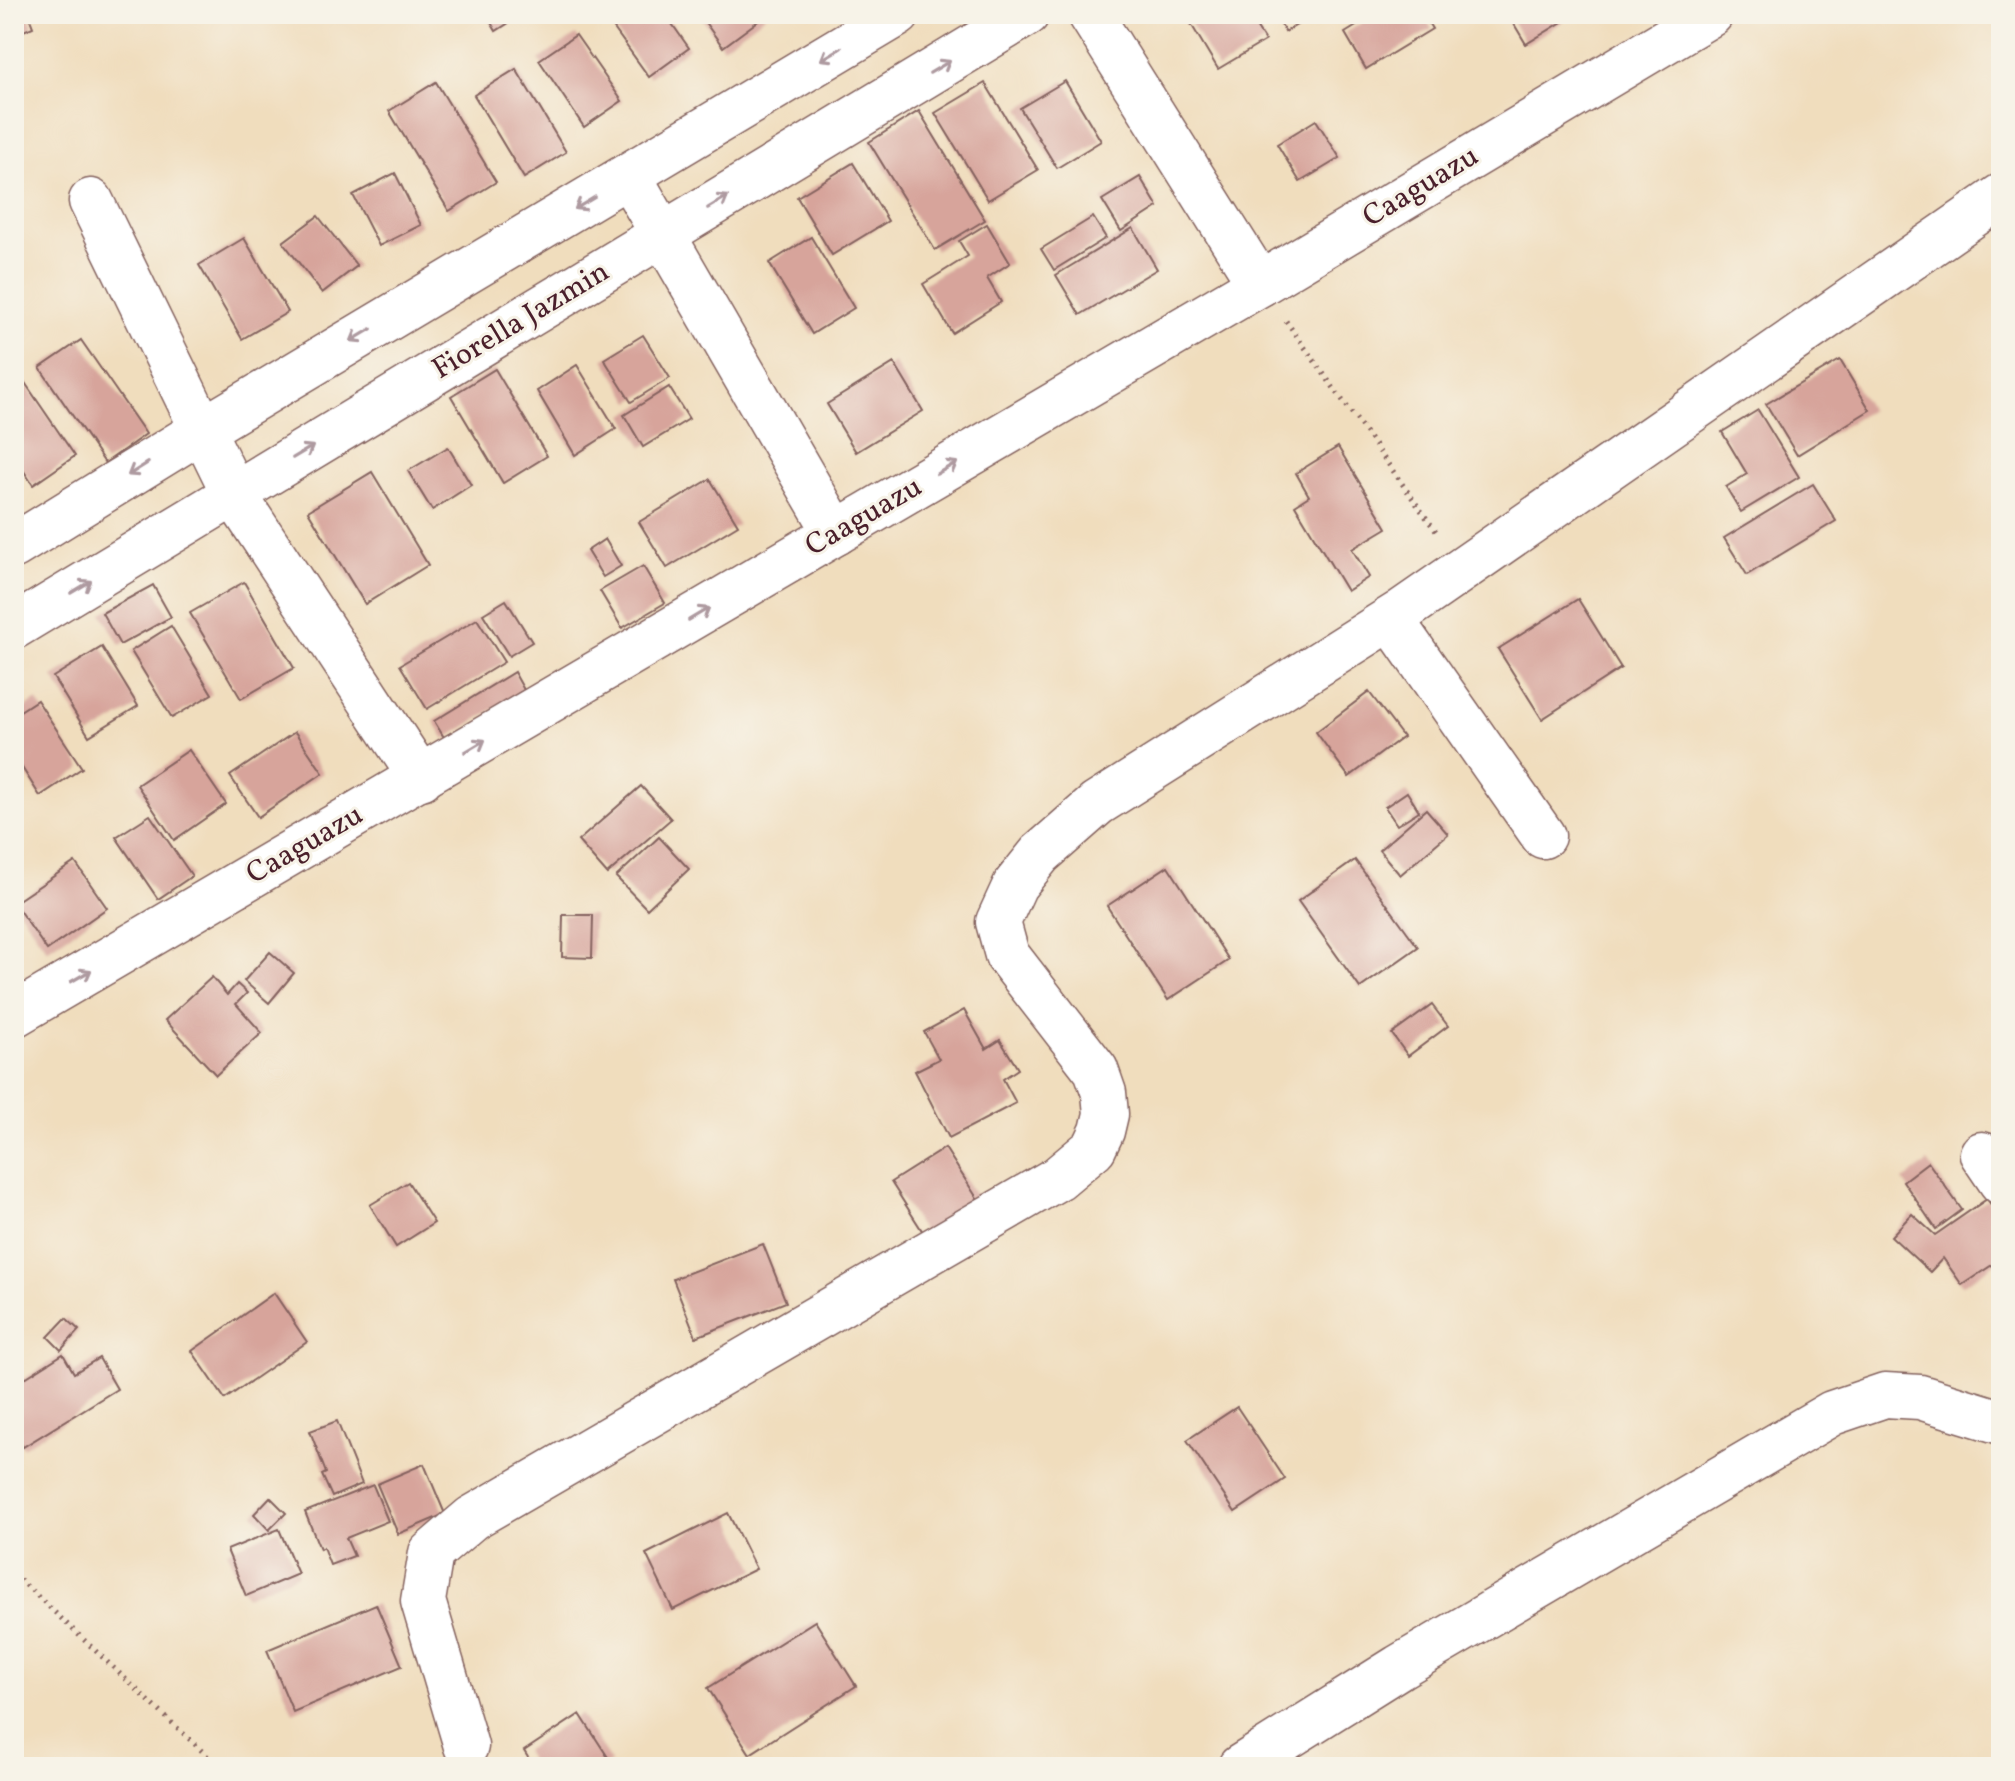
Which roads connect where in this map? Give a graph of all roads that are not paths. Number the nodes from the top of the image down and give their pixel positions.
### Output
1 (898, 14) edge
2 (1027, 14) edge
3 (1090, 14) edge
4 (1688, 20) edge
5 (629, 176) junction
6 (2001, 196) edge
7 (91, 201) dead end
8 (664, 234) junction
9 (1260, 284) junction
10 (202, 430) junction
11 (234, 494) junction
12 (836, 533) junction
13 (14, 546) edge
14 (1391, 619) junction
15 (14, 627) edge
16 (421, 778) junction
17 (1543, 836) dead end
18 (14, 1015) edge
19 (2001, 1422) edge
20 (466, 1746) dead end
21 (1240, 1767) edge

1 -> 5 street
8 -> 2 street, Fiorella Jazmin
3 - 9 street
4 - 9 street, Caaguazu
5 - 8 street
5 -> 10 street
6 - 14 street
7 - 10 street
11 -> 8 street, Fiorella Jazmin
8 - 12 street
12 -> 9 street, Caaguazu
10 - 11 street
10 -> 13 street
15 -> 11 street, Fiorella Jazmin
11 - 16 street
16 -> 12 street, Caaguazu
14 - 17 street
14 - 20 street
18 -> 16 street, Caaguazu
19 - 21 street

